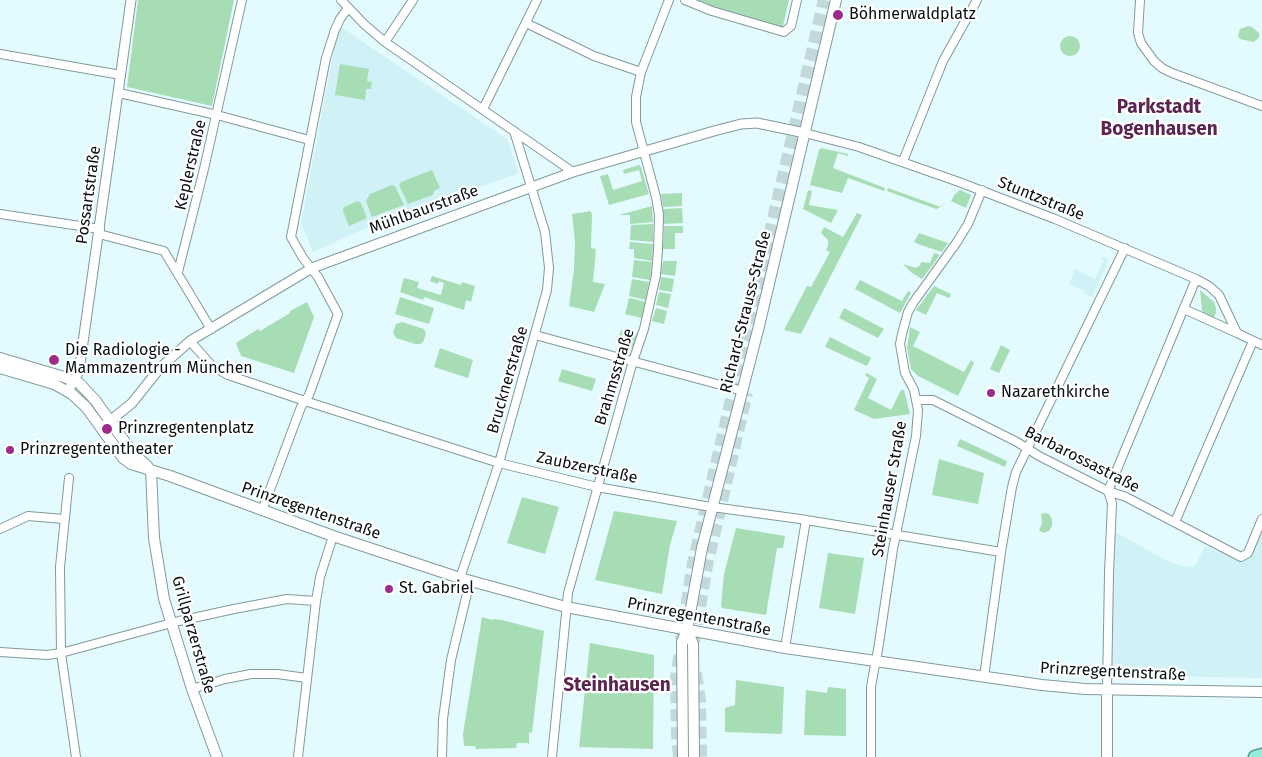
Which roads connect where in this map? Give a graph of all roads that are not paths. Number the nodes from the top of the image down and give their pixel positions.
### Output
1 (131, 0) edge
2 (242, 0) edge
3 (341, 0) edge
4 (413, 0) edge
5 (537, 0) edge
6 (669, 0) edge
7 (685, 0) edge
8 (797, 0) edge
9 (836, 0) edge
10 (976, 0) edge
11 (1140, 0) edge
12 (348, 8) junction
13 (526, 22) junction
14 (385, 42) junction
15 (0, 54) edge
16 (641, 72) junction
17 (121, 75) junction
18 (119, 93) junction
19 (1262, 106) edge
20 (483, 109) junction
21 (217, 115) junction
22 (514, 131) junction
23 (805, 133) junction
24 (309, 140) junction
25 (644, 152) junction
26 (903, 161) junction
27 (573, 172) junction
28 (532, 187) junction
29 (982, 190) junction
30 (0, 214) edge
31 (99, 232) junction
32 (1125, 248) junction
33 (312, 268) junction
34 (178, 272) junction
35 (1196, 279) junction
36 (1184, 310) junction
37 (211, 329) junction
38 (1237, 333) junction
39 (536, 336) junction
40 (190, 341) junction
41 (1253, 341) junction
42 (1262, 345) edge
43 (0, 358) edge
44 (633, 361) junction
45 (0, 368) edge
46 (75, 381) junction
47 (68, 391) junction
48 (743, 391) junction
49 (917, 400) junction
50 (305, 401) junction
51 (110, 421) junction
52 (100, 428) junction
53 (1028, 449) junction
54 (499, 463) junction
55 (151, 470) junction
56 (69, 478) dead end
57 (597, 487) junction
58 (1108, 491) junction
59 (712, 507) junction
60 (262, 511) junction
61 (64, 519) junction
62 (1262, 519) edge
63 (806, 520) junction
64 (1175, 522) junction
65 (0, 529) edge
66 (896, 535) junction
67 (333, 536) junction
68 (1002, 552) junction
69 (460, 578) junction
70 (470, 581) junction
71 (316, 601) junction
72 (566, 606) junction
73 (170, 623) junction
74 (687, 630) junction
75 (785, 648) junction
76 (0, 652) edge
77 (60, 654) junction
78 (875, 662) junction
79 (984, 677) junction
80 (307, 678) junction
81 (192, 689) junction
82 (1107, 689) junction
83 (1262, 692) edge
84 (215, 754) edge
85 (1262, 755) edge
86 (76, 757) edge
87 (298, 757) edge
88 (442, 757) edge
89 (552, 757) edge
90 (683, 757) edge
91 (694, 757) edge
92 (871, 757) edge
93 (1107, 757) edge
94 (1255, 757) edge

1 - 17 street, Possartstraße
2 - 21 street, Keplerstraße
3 - 12 street
4 - 14 street
5 - 13 street
6 - 16 street, Brahmsstraße
7 - 8 street
9 - 23 main road, Richard-Strauss-Straße
10 - 26 street
11 - 19 street
12 - 14 street
12 - 24 street
13 - 16 street
13 - 20 street
14 - 20 street
15 - 17 street
16 - 25 street, Brahmsstraße
17 - 18 street, Possartstraße
18 - 21 street
18 - 31 street, Possartstraße
20 - 22 street
21 - 24 street
21 - 34 street, Keplerstraße
22 - 27 street
22 - 28 street, Brucknerstraße
23 - 25 street, Mühlbaurstraße
23 - 26 street, Stuntzstraße
23 - 48 main road, Richard-Strauss-Straße
24 - 33 street
25 - 27 street, Mühlbaurstraße
25 - 44 street, Brahmsstraße
26 - 29 street, Stuntzstraße
27 - 28 street, Mühlbaurstraße
28 - 33 street, Mühlbaurstraße
28 - 39 street, Brucknerstraße
29 - 32 street, Stuntzstraße
29 - 49 street, Steinhauser Straße
30 - 31 street
31 - 34 street
31 - 46 street, Possartstraße
32 - 35 street, Stuntzstraße
32 - 53 street
33 - 37 street, Mühlbaurstraße
33 - 50 street
34 - 37 street
35 - 36 street
35 - 38 street, Stuntzstraße
36 - 38 street
36 - 58 street
37 - 40 street, Mühlbaurstraße
38 - 41 street
39 - 44 street
39 - 54 street, Brucknerstraße
40 - 50 street, Zaubzerstraße
40 - 51 street, Mühlbaurstraße
41 - 42 street
41 - 64 street
43 - 46 main road, Prinzregentenstraße
44 - 48 street
44 - 57 street, Brahmsstraße
45 - 47 main road, Prinzregentenstraße
46 - 47 street, Possartstraße
46 - 51 main road, Prinzregentenstraße
47 - 52 main road, Prinzregentenstraße
48 - 59 main road, Richard-Strauss-Straße
49 - 53 street, Barbarossastraße
49 - 66 street, Steinhauser Straße
50 - 54 street, Zaubzerstraße
50 - 60 street
51 - 52 street, Mühlbaurstraße
51 - 55 main road, Prinzregentenstraße
52 - 55 main road, Prinzregentenstraße
53 - 58 street, Barbarossastraße
53 - 68 street
54 - 57 street, Zaubzerstraße
54 - 69 street, Brucknerstraße
55 - 60 main road, Prinzregentenstraße
55 - 73 main road, Grillparzerstraße
56 - 61 street
57 - 59 street, Zaubzerstraße
57 - 72 street, Brahmsstraße
58 - 64 street, Barbarossastraße
58 - 82 street
59 - 63 street, Zaubzerstraße
59 - 74 main road, Richard-Strauss-Straße
60 - 67 main road, Prinzregentenstraße
61 - 65 street
61 - 77 street
62 - 64 street, Barbarossastraße
63 - 66 street, Zaubzerstraße
63 - 75 street
66 - 68 street, Zaubzerstraße
66 - 78 street, Steinhauser Straße
67 - 69 main road, Prinzregentenstraße
67 - 71 street
68 - 79 street
69 - 70 main road, Prinzregentenstraße
70 - 72 main road, Prinzregentenstraße
70 - 88 street
71 - 73 street
71 - 80 street
72 - 74 main road, Prinzregentenstraße
72 - 89 street, Brahmsstraße
73 - 77 street
73 - 81 main road, Grillparzerstraße
74 - 75 main road, Prinzregentenstraße
74 - 90 main road, Richard-Strauss-Straße
74 - 91 main road
75 - 78 main road, Prinzregentenstraße
76 - 77 street
77 - 86 street
78 - 79 main road, Prinzregentenstraße
78 - 92 street, Steinhauser Straße
79 - 82 main road, Prinzregentenstraße
80 - 81 street
80 - 87 street
81 - 84 main road, Grillparzerstraße
82 - 83 main road, Prinzregentenstraße
82 - 93 main road
85 - 94 highway

